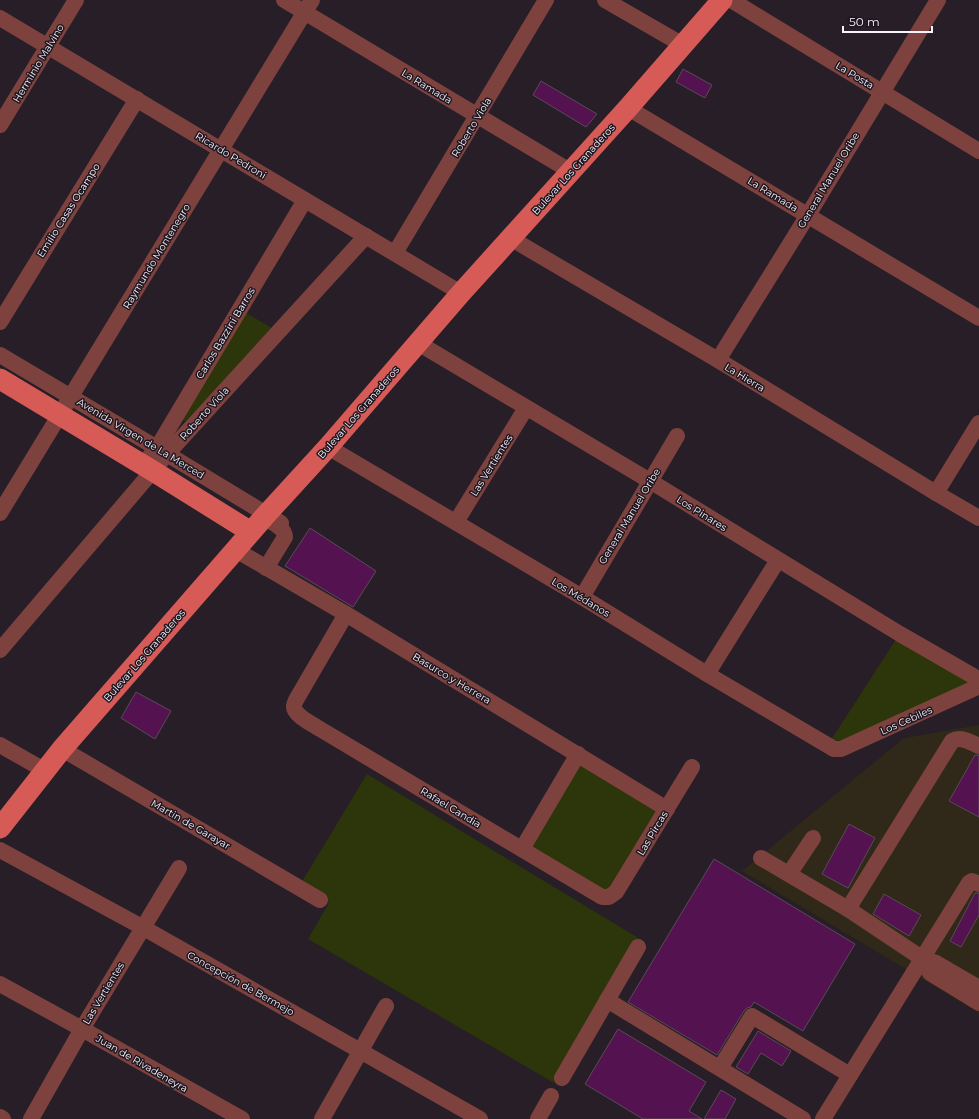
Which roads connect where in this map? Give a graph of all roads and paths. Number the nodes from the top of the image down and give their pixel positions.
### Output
1 (76, 0) edge
2 (284, 0) edge
3 (546, 0) edge
4 (605, 0) edge
5 (722, 0) edge
6 (732, 0) edge
7 (938, 0) edge
8 (308, 6) edge
9 (0, 18) edge
10 (683, 45) junction
11 (48, 47) junction
12 (882, 91) junction
13 (137, 99) junction
14 (628, 108) junction
15 (477, 116) junction
16 (0, 125) edge
17 (221, 149) junction
18 (979, 151) edge
19 (570, 171) junction
20 (306, 200) junction
21 (808, 215) junction
22 (366, 236) junction
23 (510, 238) junction
24 (396, 253) junction
25 (461, 293) junction
26 (979, 318) edge
27 (0, 322) edge
28 (418, 343) junction
29 (0, 355) edge
30 (718, 360) junction
31 (0, 379) edge
32 (71, 397) junction
33 (526, 408) junction
34 (60, 415) junction
35 (979, 423) edge
36 (677, 436) dead end
37 (328, 447) junction
38 (162, 451) junction
39 (148, 468) junction
40 (650, 481) junction
41 (936, 493) junction
42 (0, 513) edge
43 (979, 518) edge
44 (266, 521) junction
45 (456, 522) junction
46 (236, 550) junction
47 (778, 560) junction
48 (266, 568) junction
49 (582, 597) junction
50 (346, 614) junction
51 (0, 650) edge
52 (707, 674) junction
53 (977, 688) joint
54 (0, 745) edge
55 (979, 746) edge
56 (62, 748) junction
57 (834, 749) joint
58 (578, 754) junction
59 (692, 767) dead end
60 (44, 770) junction
61 (667, 809) junction
62 (0, 828) edge
63 (812, 838) dead end
64 (0, 850) edge
65 (522, 850) junction
66 (761, 858) dead end
67 (179, 868) dead end
68 (789, 874) junction
69 (979, 884) edge
70 (609, 897) joint
71 (320, 900) dead end
72 (848, 909) junction
73 (142, 927) junction
74 (638, 947) dead end
75 (923, 959) junction
76 (0, 984) edge
77 (979, 988) edge
78 (607, 1000) junction
79 (979, 1003) edge
80 (386, 1006) dead end
81 (82, 1029) junction
82 (360, 1050) junction
83 (720, 1068) junction
84 (850, 1075) junction
85 (562, 1078) dead end
86 (551, 1096) dead end
87 (0, 1117) edge
88 (3, 1119) edge
89 (31, 1119) edge
90 (242, 1119) edge
91 (322, 1119) edge
92 (480, 1119) edge
93 (538, 1119) edge
94 (803, 1119) edge
95 (823, 1119) edge

1 - 11 street, Herminio Malvino
2 - 8 street, La Ramada
3 - 15 street, Roberto Viola
4 - 10 street
5 - 10 main road, Bulevar Los Granaderos
6 - 12 street, La Posta
7 - 12 street, General Manuel Oribe
8 - 15 street, La Ramada
8 - 17 street, Raymundo Montenegro
9 - 11 street, Ricardo Pedroni
10 - 14 main road, Bulevar Los Granaderos
11 - 13 street, Ricardo Pedroni
11 - 16 street, Herminio Malvino
12 - 18 street, La Posta
12 - 21 street, General Manuel Oribe
13 - 17 street, Ricardo Pedroni
13 - 27 street, Emilio Casas Ocampo
14 - 19 main road, Bulevar Los Granaderos
14 - 21 street, La Ramada
15 - 19 street, La Ramada
15 - 24 street, Roberto Viola
17 - 20 street, Ricardo Pedroni
17 - 32 street, Raymundo Montenegro
19 - 23 main road, Bulevar Los Granaderos
20 - 22 street, Ricardo Pedroni
20 - 38 street, Carlos Bazzini Barros
21 - 26 street, La Ramada
21 - 30 street, General Manuel Oribe
22 - 24 street, Ricardo Pedroni
22 - 38 street, Roberto Viola
23 - 25 main road, Bulevar Los Granaderos
23 - 30 street, La Hierra
24 - 25 street, Ricardo Pedroni
25 - 28 main road, Bulevar Los Granaderos
28 - 33 street, Los Pinares
28 - 37 main road, Bulevar Los Granaderos
29 - 32 street, Avenida Virgen de La Merced
30 - 41 street, La Hierra
31 - 34 main road
32 - 34 street, Raymundo Montenegro
32 - 38 street, Avenida Virgen de La Merced
33 - 40 street, Los Pinares
33 - 45 street, Las Vertientes
34 - 39 main road
34 - 42 street, Raymundo Montenegro
35 - 41 street
36 - 40 street, General Manuel Oribe
37 - 44 main road, Bulevar Los Granaderos
37 - 45 street, Los Médanos
38 - 39 street, Carlos Bazzini Barros
38 - 44 street, Avenida Virgen de La Merced
39 - 44 main road
39 - 51 street
40 - 47 street, Los Pinares
40 - 49 street, General Manuel Oribe
41 - 43 street, La Hierra
44 - 46 main road, Bulevar Los Granaderos
44 - 48 street, Avenida Virgen de La Merced
45 - 49 street, Los Médanos
46 - 48 street, Basurco y Herrera
46 - 56 main road, Bulevar Los Granaderos
47 - 52 street
47 - 53 street, Los Pinares
48 - 50 street, Basurco y Herrera
49 - 52 street, Los Médanos
50 - 58 street, Basurco y Herrera
50 - 65 street, Rafael Candia
52 - 57 street, Los Médanos
53 - 57 street, Los Cebiles
54 - 60 street
55 - 72 street
56 - 60 main road, Bulevar Los Granaderos
56 - 71 street, Martin de Garayar
58 - 61 street, Basurco y Herrera
58 - 65 street
59 - 61 street, Las Pircas
60 - 62 main road, Bulevar Los Granaderos
61 - 70 street, Las Pircas
63 - 68 street
64 - 73 street, Concepción de Bermejo
65 - 70 street, Rafael Candia
66 - 68 street
67 - 73 street, Las Vertientes
68 - 72 street
69 - 75 street
72 - 75 street
73 - 81 street, Las Vertientes
73 - 82 street, Concepción de Bermejo
74 - 78 street
75 - 77 street
75 - 79 street
75 - 84 street
76 - 81 street, Juan de Rivadeneyra
78 - 83 street
78 - 85 street
80 - 82 street
81 - 89 street, Las Vertientes
81 - 90 street, Juan de Rivadeneyra
82 - 91 street
82 - 92 street, Concepción de Bermejo
83 - 84 street
83 - 94 street
84 - 95 street
86 - 93 street
87 - 88 street

